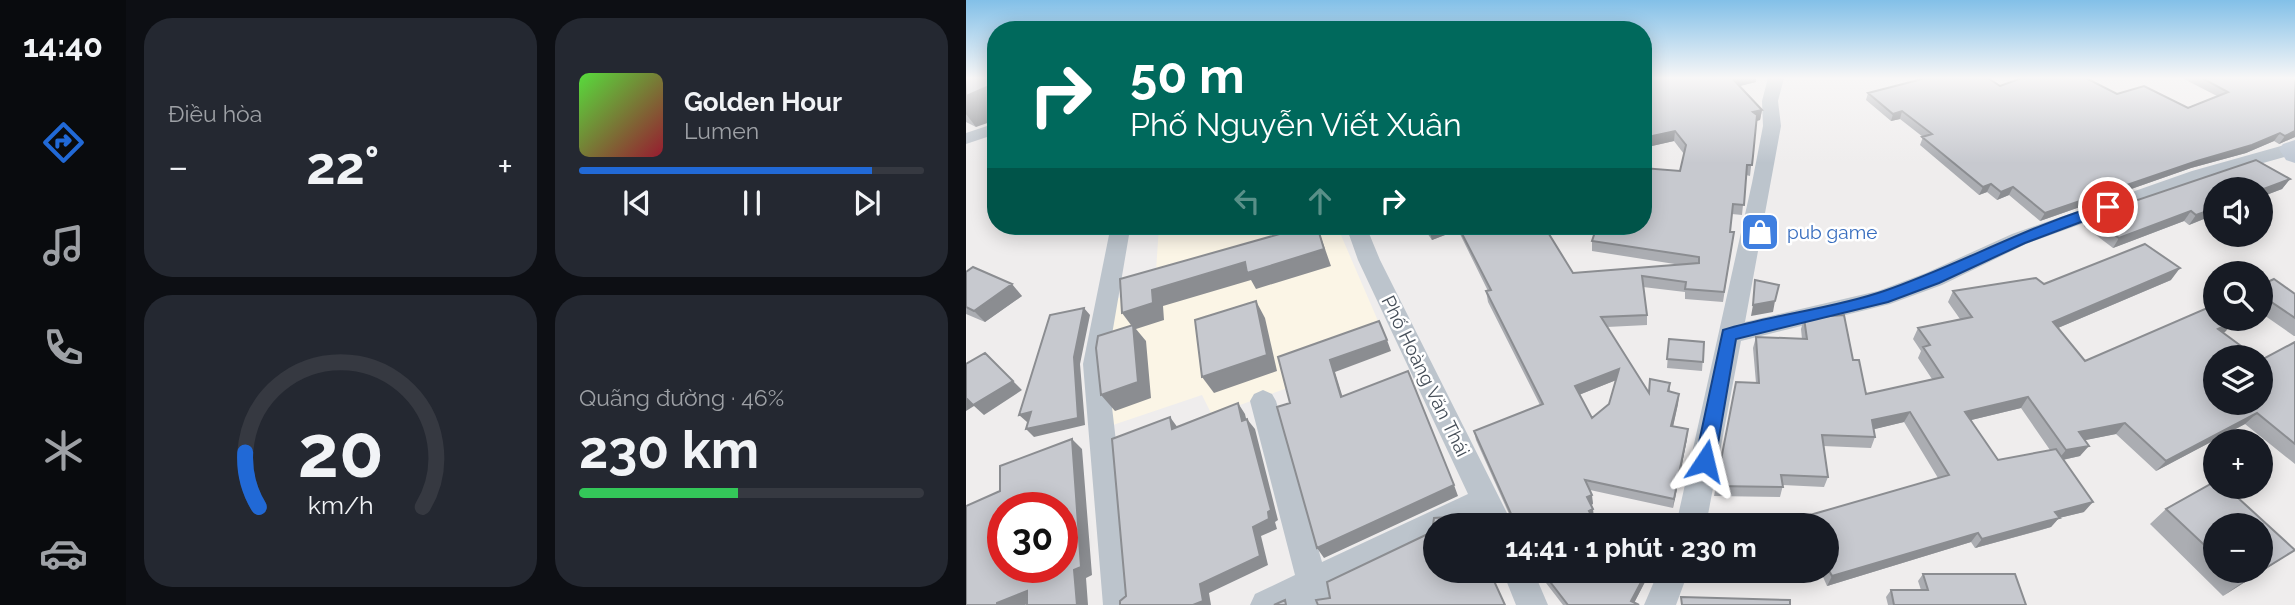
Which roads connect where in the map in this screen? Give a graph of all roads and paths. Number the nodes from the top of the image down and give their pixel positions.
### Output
1 (1770, 106) edge
2 (987, 131) edge
3 (966, 139) edge
4 (2294, 151) edge
5 (1119, 235) dead end
6 (1359, 235) edge
7 (1729, 335) junction
8 (1263, 401) dead end
9 (1492, 512) edge
10 (1693, 513) edge
11 (1523, 583) edge
12 (1669, 583) edge
13 (1315, 594) edge
14 (1119, 605) edge
15 (1266, 605) edge
16 (1532, 605) edge
17 (1660, 605) edge

1 - 7 street
2 - 3 street
4 - 7 street
5 - 14 street
6 - 9 street, Phố Hoàng Văn Thái
7 - 10 street
8 - 13 street
9 - 13 street
11 - 16 street
12 - 17 street
13 - 15 street

